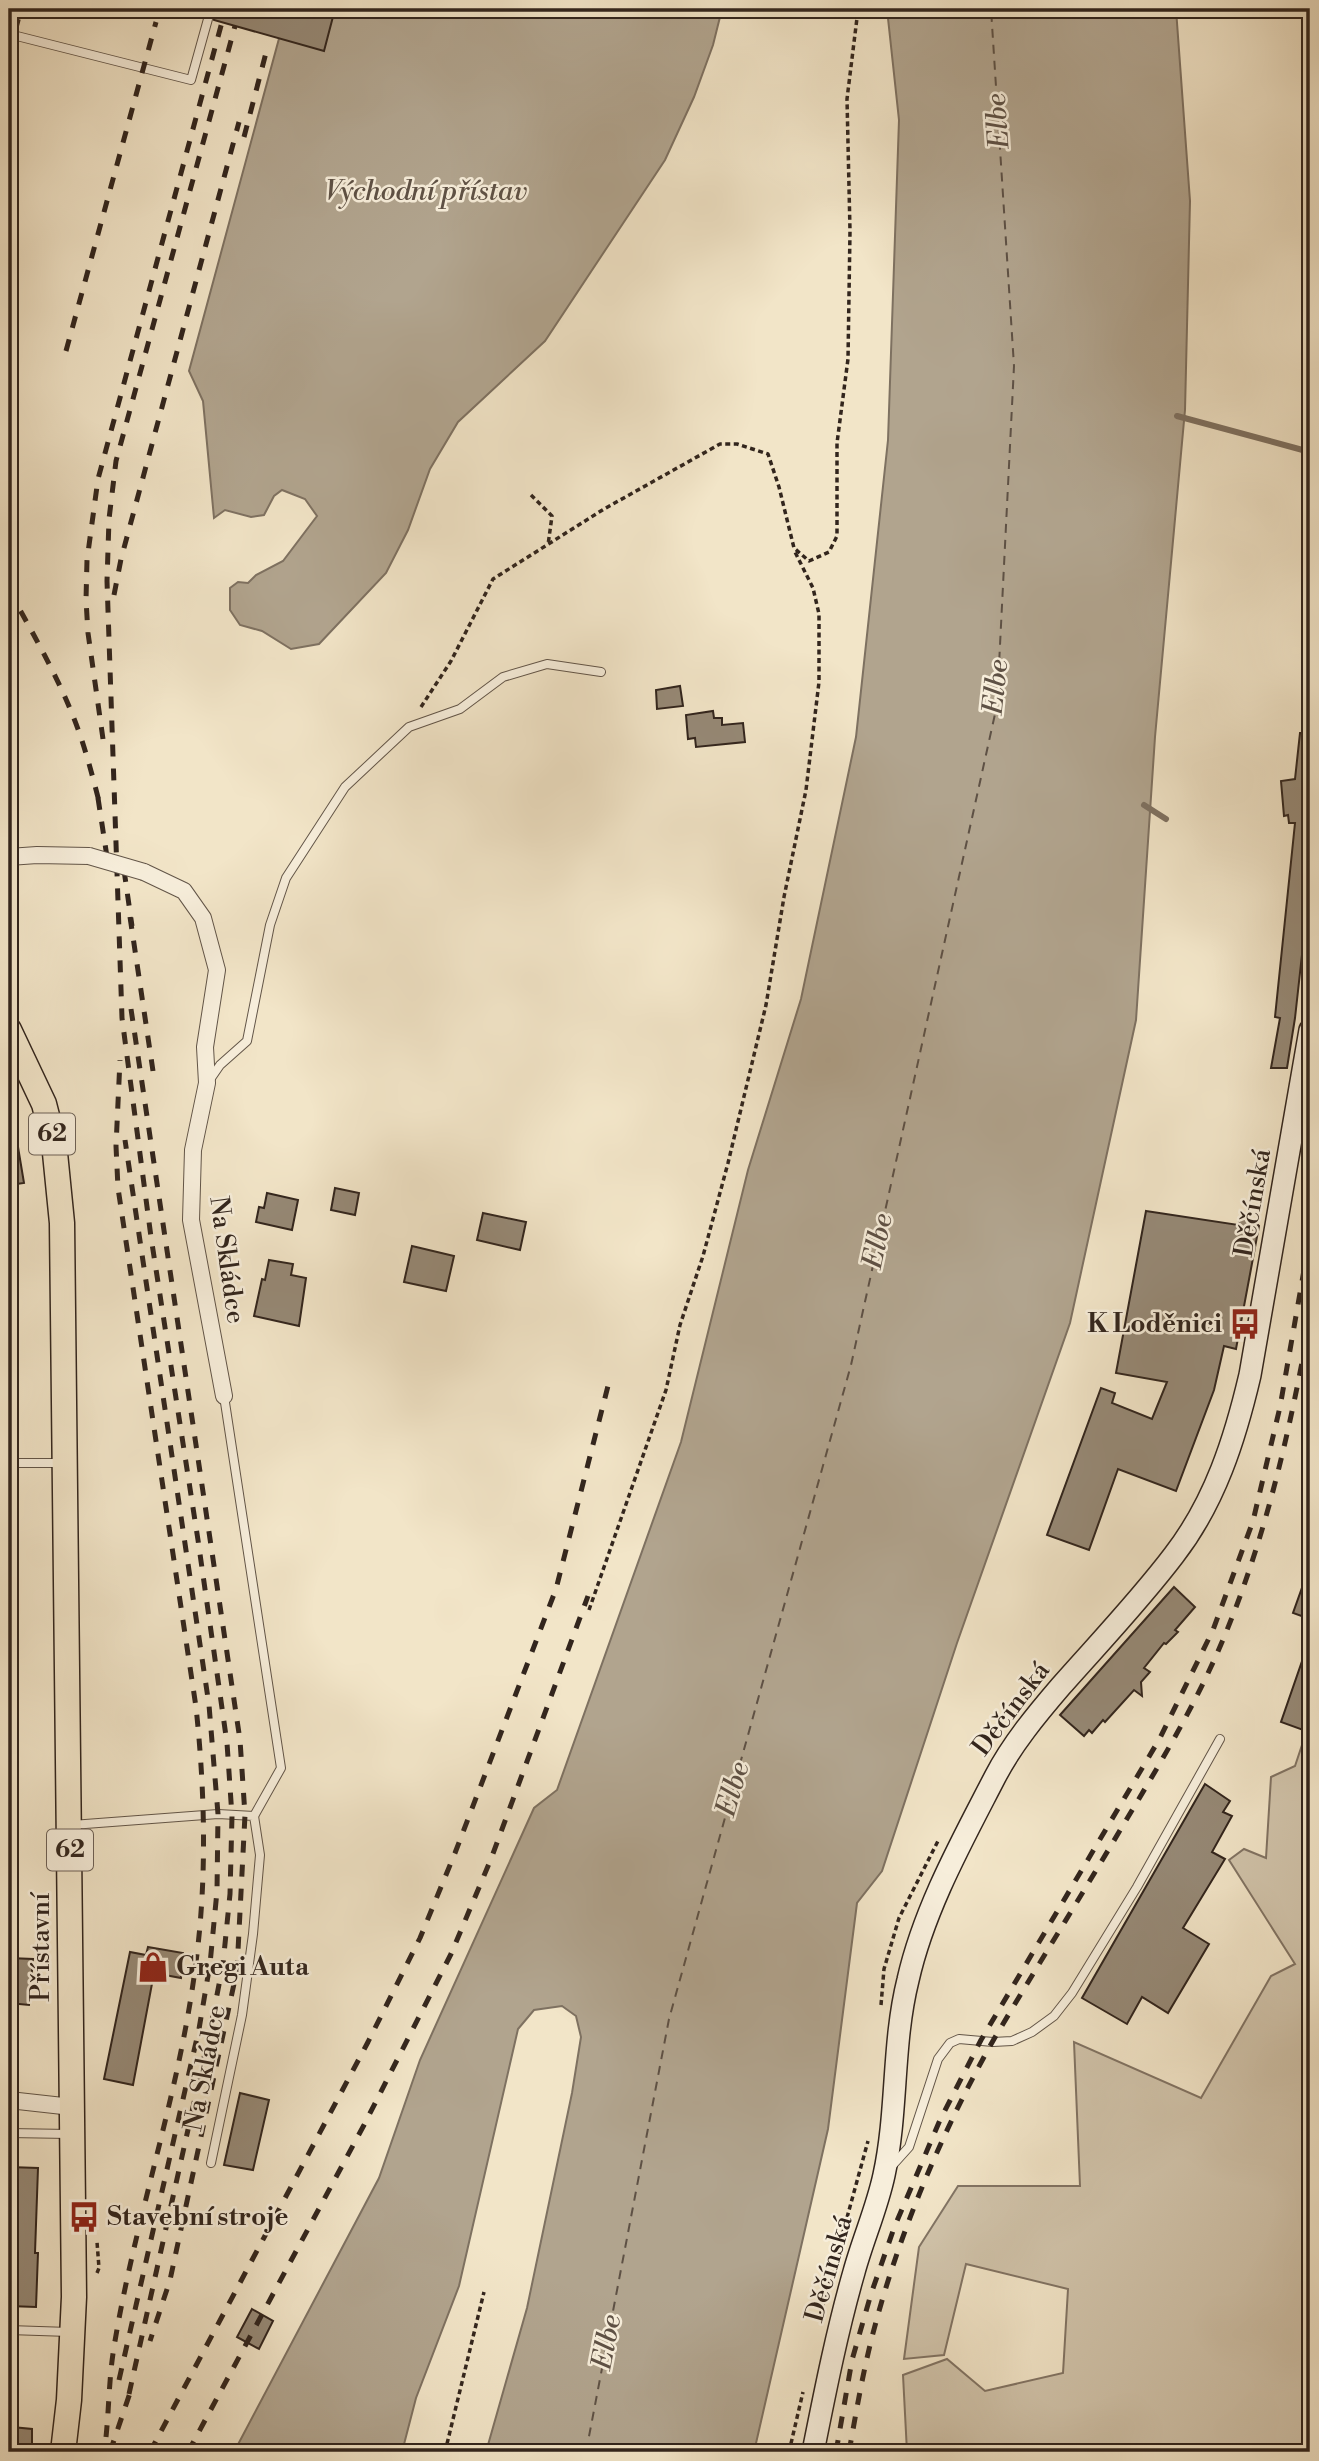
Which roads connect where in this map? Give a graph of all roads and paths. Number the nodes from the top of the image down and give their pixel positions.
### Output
1 (855, 9) edge
2 (208, 19) dead end
3 (9, 34) edge
4 (531, 495) dead end
5 (548, 545) junction
6 (793, 548) junction
7 (601, 672) dead end
8 (409, 727) junction
9 (9, 857) edge
10 (9, 1030) edge
11 (1310, 1030) edge
12 (207, 1083) junction
13 (224, 1396) joint
14 (9, 1463) edge
15 (64, 1463) junction
16 (589, 1610) dead end
17 (1220, 1738) dead end
18 (254, 1816) junction
19 (69, 1825) junction
20 (9, 2100) edge
21 (72, 2107) junction
22 (9, 2133) edge
23 (72, 2134) junction
24 (211, 2162) dead end
25 (884, 2174) junction
26 (484, 2292) dead end
27 (9, 2330) edge
28 (72, 2333) junction
29 (63, 2452) edge
30 (444, 2452) edge
31 (813, 2452) edge

1 - 6 path
2 - 3 lane
4 - 5 path
5 - 6 path
5 - 8 path
6 - 16 path
7 - 8 lane
8 - 12 lane
9 - 12 street, Na Skládce, bridge
10 - 15 main road, Přístavní / 62
11 - 25 main road, Děčínská
12 - 13 street, Na Skládce
13 - 18 lane, Na Skládce
14 - 15 lane
15 - 19 main road, Přístavní / 62
17 - 25 lane
18 - 19 lane
18 - 24 lane, Na Skládce
19 - 21 main road, Přístavní / 62
20 - 21 street
21 - 23 main road, Přístavní / 62
22 - 23 lane
23 - 28 main road, Přístavní / 62
25 - 31 main road, Děčínská
26 - 30 path
27 - 28 lane
28 - 29 main road, Přístavní / 62

